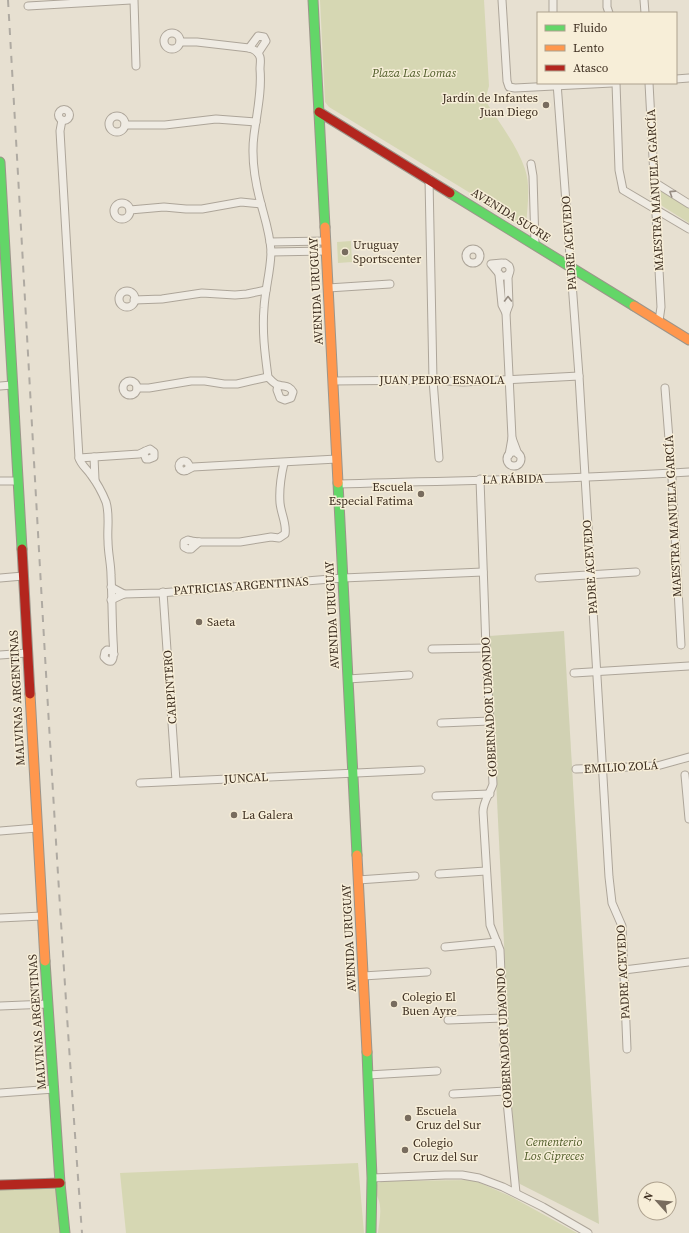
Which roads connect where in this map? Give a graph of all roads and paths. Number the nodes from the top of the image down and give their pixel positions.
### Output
1 (132, 0) edge
2 (313, 0) edge
3 (502, 0) edge
4 (553, 0) edge
5 (607, 0) edge
6 (644, 0) edge
7 (28, 6) dead end
8 (553, 12) edge
9 (610, 12) edge
10 (645, 12) edge
11 (180, 42) dead end
12 (248, 48) junction
13 (258, 53) junction
14 (136, 66) dead end
15 (689, 78) edge
16 (677, 79) edge
17 (584, 84) edge
18 (616, 84) edge
19 (649, 84) edge
20 (557, 85) edge
21 (319, 112) junction
22 (62, 120) dead end
23 (256, 122) junction
24 (125, 125) dead end
25 (0, 162) edge
26 (531, 164) dead end
27 (429, 179) junction
28 (654, 182) junction
29 (261, 204) junction
30 (689, 204) edge
31 (2, 208) edge
32 (656, 209) junction
33 (130, 210) dead end
34 (689, 229) edge
35 (326, 241) junction
36 (270, 242) junction
37 (535, 244) junction
38 (326, 251) junction
39 (271, 252) junction
40 (478, 258) dead end
41 (488, 263) junction
42 (502, 263) junction
43 (571, 267) junction
44 (498, 272) junction
45 (509, 274) junction
46 (390, 284) dead end
47 (328, 288) junction
48 (4, 290) edge
49 (266, 290) junction
50 (134, 300) dead end
51 (506, 313) junction
52 (659, 321) junction
53 (689, 340) edge
54 (579, 376) junction
55 (268, 377) junction
56 (432, 380) junction
57 (509, 380) junction
58 (333, 382) junction
59 (12, 385) junction
60 (0, 386) edge
61 (278, 386) dead end
62 (137, 388) dead end
63 (665, 388) dead end
64 (512, 438) junction
65 (143, 454) dead end
66 (518, 454) junction
67 (509, 455) junction
68 (94, 457) junction
69 (79, 458) junction
70 (439, 458) dead end
71 (336, 459) junction
72 (284, 462) junction
73 (189, 467) dead end
74 (689, 472) edge
75 (672, 473) junction
76 (585, 478) junction
77 (480, 479) junction
78 (95, 480) junction
79 (0, 481) edge
80 (17, 481) junction
81 (338, 484) junction
82 (192, 544) dead end
83 (483, 572) junction
84 (636, 572) dead end
85 (591, 575) junction
86 (22, 576) junction
87 (0, 578) edge
88 (342, 578) junction
89 (540, 578) dead end
90 (111, 587) junction
91 (163, 592) junction
92 (124, 594) junction
93 (111, 600) junction
94 (681, 645) dead end
95 (486, 648) junction
96 (432, 649) dead end
97 (111, 652) dead end
98 (27, 653) junction
99 (0, 655) edge
100 (689, 666) edge
101 (597, 672) junction
102 (574, 673) dead end
103 (409, 675) dead end
104 (348, 679) junction
105 (490, 721) junction
106 (441, 722) dead end
107 (689, 757) edge
108 (576, 769) dead end
109 (603, 769) junction
110 (421, 770) dead end
111 (352, 773) junction
112 (685, 775) dead end
113 (176, 782) junction
114 (140, 783) dead end
115 (490, 794) junction
116 (436, 796) dead end
117 (689, 819) edge
118 (37, 828) junction
119 (0, 831) edge
120 (486, 871) junction
121 (439, 874) dead end
122 (415, 876) dead end
123 (358, 880) junction
124 (42, 916) junction
125 (0, 918) edge
126 (497, 942) junction
127 (445, 947) dead end
128 (689, 962) edge
129 (624, 970) junction
130 (427, 972) dead end
131 (363, 976) junction
132 (48, 1004) junction
133 (0, 1006) edge
134 (504, 1018) junction
135 (448, 1020) dead end
136 (627, 1049) dead end
137 (437, 1071) dead end
138 (368, 1075) junction
139 (54, 1089) junction
140 (506, 1091) junction
141 (0, 1093) edge
142 (453, 1094) dead end
143 (372, 1178) junction
144 (60, 1183) junction
145 (0, 1185) edge
146 (516, 1193) junction
147 (372, 1232) edge
148 (65, 1233) edge
149 (588, 1233) edge

1 - 7 street
1 - 14 street
2 - 21 main road, AVENIDA URUGUAY
3 - 20 street
4 - 8 street
5 - 9 street
6 - 10 street
11 - 12 street
12 - 13 street
12 - 13 street
13 - 23 street
15 - 16 street
17 - 20 street
18 - 32 street
19 - 28 street, MAESTRA MANUELA GARCÍA
20 - 43 street, PADRE ACEVEDO
21 - 27 main road, AVENIDA SUCRE
21 - 35 main road, AVENIDA URUGUAY
22 - 69 street
23 - 24 street
23 - 29 street
25 - 31 main road, MALVINAS ARGENTINAS
26 - 37 street
27 - 37 main road, AVENIDA SUCRE
27 - 56 street
30 -> 28 street
28 - 32 street, MAESTRA MANUELA GARCÍA
29 - 33 street
29 - 36 street
31 - 48 main road, MALVINAS ARGENTINAS
32 - 34 street
32 - 52 street, MAESTRA MANUELA GARCÍA
35 - 36 street
35 - 38 main road, AVENIDA URUGUAY
36 - 39 street
37 - 43 main road, AVENIDA SUCRE
38 - 39 street
38 - 47 main road, AVENIDA URUGUAY
39 - 49 street
40 - 41 street
41 - 42 street
41 - 44 street
42 - 44 street
42 - 45 street
43 - 52 main road, AVENIDA SUCRE
43 - 54 street, PADRE ACEVEDO
44 - 45 street
44 - 51 street
51 -> 45 street
46 - 47 street
47 - 58 main road, AVENIDA URUGUAY
48 - 59 main road, MALVINAS ARGENTINAS
49 - 50 street
49 - 55 street
51 - 57 street
52 - 53 main road, AVENIDA SUCRE
54 - 57 street, JUAN PEDRO ESNAOLA
54 - 76 street, PADRE ACEVEDO
55 - 61 street
55 - 62 street
56 - 57 street, JUAN PEDRO ESNAOLA
56 - 58 street, JUAN PEDRO ESNAOLA
56 - 70 street
57 - 64 street
58 - 71 main road, AVENIDA URUGUAY
59 - 60 street
59 - 80 main road, MALVINAS ARGENTINAS
63 - 75 street, MAESTRA MANUELA GARCÍA
64 - 66 street
64 - 67 street
65 - 68 street
66 - 67 street
66 - 67 street
68 - 69 street
68 - 78 street
69 - 78 street
71 - 72 street
71 - 81 main road, AVENIDA URUGUAY
72 - 73 street
72 - 82 street
74 - 75 street, LA RÁBIDA
75 - 76 street, LA RÁBIDA
75 - 94 street, MAESTRA MANUELA GARCÍA
76 - 77 street, LA RÁBIDA
76 - 85 street, PADRE ACEVEDO
77 - 81 street, LA RÁBIDA
77 - 83 street, GOBERNADOR UDAONDO
78 - 90 street
79 - 80 street
80 - 86 main road, MALVINAS ARGENTINAS
81 - 88 main road, AVENIDA URUGUAY
83 - 88 street, PATRICIAS ARGENTINAS
83 - 95 street, GOBERNADOR UDAONDO
84 - 85 street
85 - 89 street
85 - 101 street, PADRE ACEVEDO
86 - 87 street
86 - 98 main road, MALVINAS ARGENTINAS
88 - 91 street, PATRICIAS ARGENTINAS
88 - 104 main road, AVENIDA URUGUAY
90 - 92 street
90 - 93 street
91 - 92 street, PATRICIAS ARGENTINAS
91 - 113 street, CARPINTERO
92 - 93 street
93 - 97 street
95 - 96 street
95 - 105 street, GOBERNADOR UDAONDO
98 - 99 street
98 - 118 main road, MALVINAS ARGENTINAS
100 - 101 street
101 - 102 street
101 - 109 street, PADRE ACEVEDO
103 - 104 street
104 - 111 main road, AVENIDA URUGUAY
105 - 106 street
105 - 115 street, GOBERNADOR UDAONDO
107 - 109 street, EMILIO ZOLÁ
108 - 109 street, EMILIO ZOLÁ
109 - 129 street, PADRE ACEVEDO
110 - 111 street
111 - 113 street, JUNCAL
111 - 123 main road, AVENIDA URUGUAY
112 - 117 street
113 - 114 street, JUNCAL
115 - 116 street
115 - 120 street, GOBERNADOR UDAONDO
118 - 119 street
118 - 124 main road, MALVINAS ARGENTINAS
120 - 121 street
120 - 126 street, GOBERNADOR UDAONDO
122 - 123 street
123 - 131 main road, AVENIDA URUGUAY
124 - 125 street
124 - 132 main road, MALVINAS ARGENTINAS
126 - 127 street
126 - 134 street, GOBERNADOR UDAONDO
128 - 129 street
129 - 136 street, PADRE ACEVEDO
130 - 131 street
131 - 138 main road, AVENIDA URUGUAY
132 - 133 street
132 - 139 main road, MALVINAS ARGENTINAS
134 - 135 street
134 - 140 street, GOBERNADOR UDAONDO
137 - 138 street
138 - 143 main road, AVENIDA URUGUAY
139 - 141 street
139 - 144 main road, MALVINAS ARGENTINAS
140 - 142 street
140 - 146 street, GOBERNADOR UDAONDO
143 - 146 street
143 - 147 main road, AVENIDA URUGUAY
144 - 145 main road
144 - 148 main road, MALVINAS ARGENTINAS
146 - 149 street

